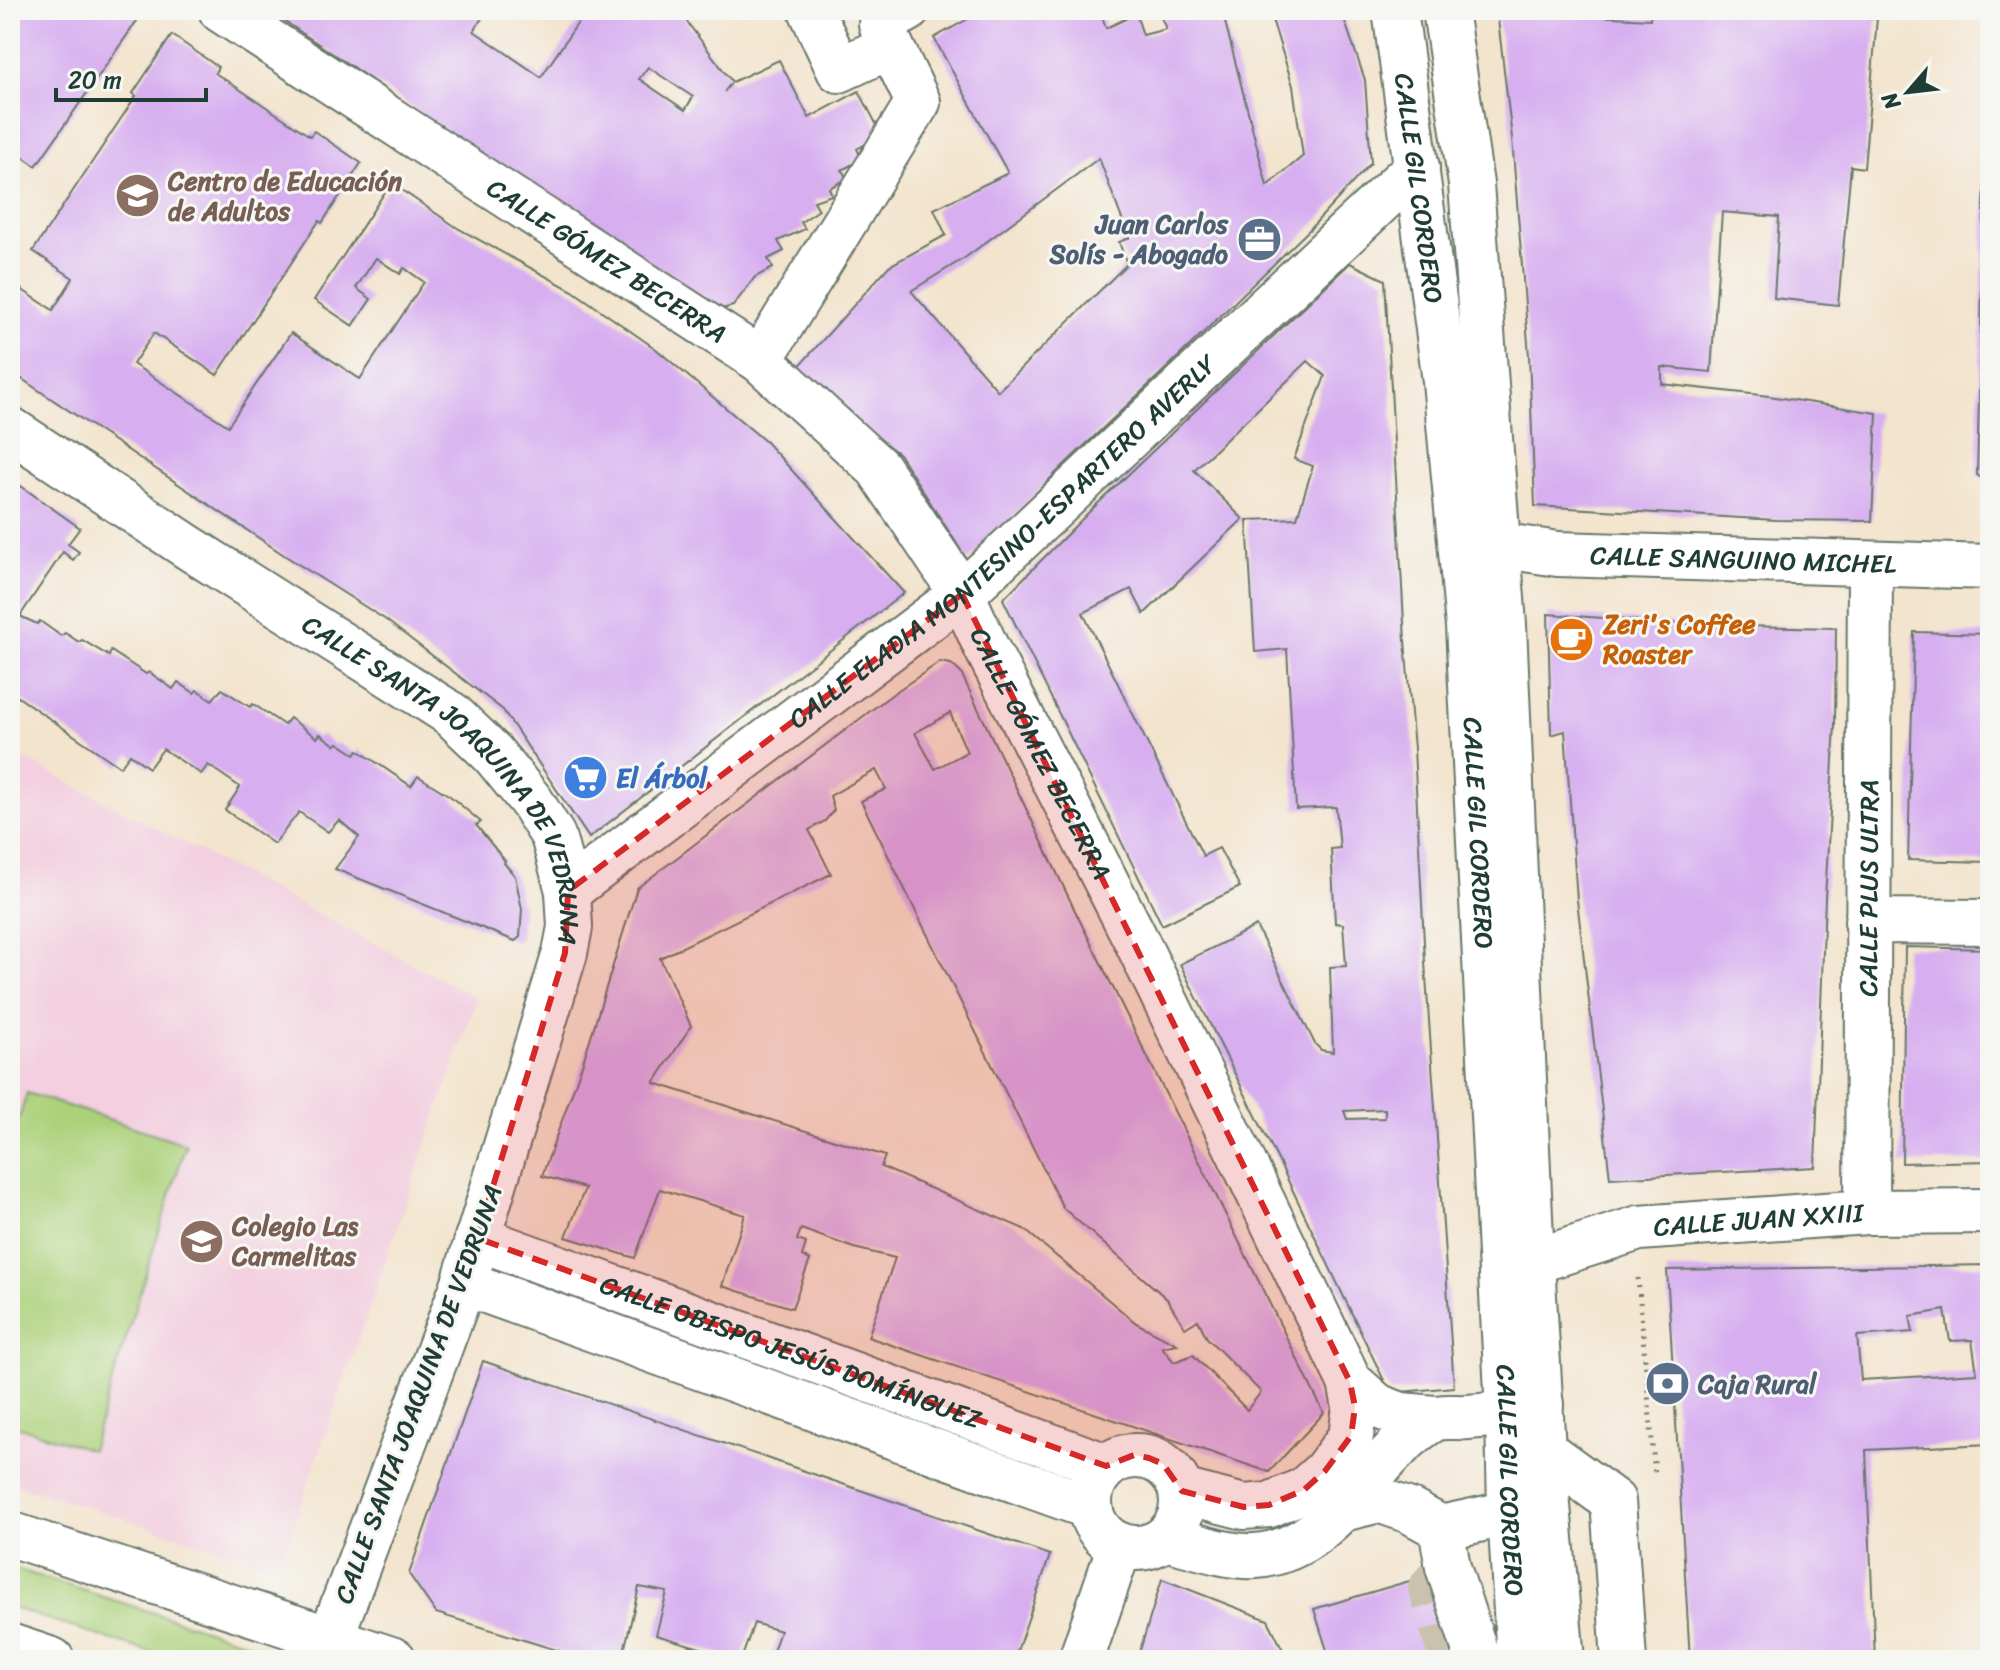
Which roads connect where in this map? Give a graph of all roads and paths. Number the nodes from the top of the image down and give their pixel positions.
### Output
1 (221, 10) edge
2 (811, 10) edge
3 (1395, 10) edge
4 (1445, 10) edge
5 (899, 28) edge
6 (1417, 167) junction
7 (760, 360) junction
8 (10, 429) edge
9 (1498, 545) junction
10 (1870, 564) junction
11 (1990, 567) edge
12 (962, 594) junction
13 (568, 891) junction
14 (1867, 921) junction
15 (1990, 922) edge
16 (1990, 1211) edge
17 (1867, 1212) junction
18 (1639, 1228) junction
19 (477, 1238) junction
20 (1532, 1262) junction
21 (464, 1283) junction
22 (1350, 1382) junction
23 (1524, 1409) junction
24 (1435, 1418) junction
25 (1543, 1450) junction
26 (1106, 1466) junction
27 (1656, 1490) dead end
28 (1182, 1491) junction
29 (1090, 1507) junction
30 (1343, 1509) junction
31 (1510, 1513) junction
32 (1441, 1528) junction
33 (10, 1534) edge
34 (1165, 1538) junction
35 (1120, 1545) junction
36 (10, 1646) edge
37 (329, 1650) edge
38 (52, 1660) edge
39 (394, 1660) edge
40 (1081, 1660) edge
41 (1478, 1660) edge
42 (1519, 1660) edge
43 (1562, 1660) edge
44 (1624, 1660) edge

1 - 7 street, CALLE GÓMEZ BECERRA
2 - 5 street
3 - 6 street, CALLE GIL CORDERO
4 - 9 street, CALLE GIL CORDERO
5 - 7 street
6 - 12 street, CALLE ELADIA MONTESINO-ESPARTERO AVERLY
6 - 23 street, CALLE GIL CORDERO
7 - 12 street, CALLE GÓMEZ BECERRA
8 - 13 street, CALLE SANTA JOAQUINA DE VEDRUNA
9 - 10 street, CALLE SANGUINO MICHEL
9 - 20 street, CALLE GIL CORDERO
10 - 11 street, CALLE SANGUINO MICHEL
10 - 14 street, CALLE PLUS ULTRA
12 - 13 street, CALLE ELADIA MONTESINO-ESPARTERO AVERLY
12 - 22 street, CALLE GÓMEZ BECERRA
13 - 19 street, CALLE SANTA JOAQUINA DE VEDRUNA
14 - 15 street
14 - 17 street, CALLE PLUS ULTRA
16 - 17 street, CALLE JUAN XXIII
17 - 18 street, CALLE JUAN XXIII
18 - 20 street, CALLE JUAN XXIII
18 - 27 path
19 - 21 street, CALLE SANTA JOAQUINA DE VEDRUNA
19 - 26 street, CALLE OBISPO JESÚS DOMÍNGUEZ
20 - 23 street, CALLE GIL CORDERO
21 - 29 street, CALLE OBISPO JESÚS DOMÍNGUEZ
21 - 37 street, CALLE SANTA JOAQUINA DE VEDRUNA
22 - 24 street, CALLE GÓMEZ BECERRA
22 - 28 street
23 - 24 street
23 - 25 street, CALLE GIL CORDERO
23 - 31 street, CALLE GIL CORDERO
24 - 30 street
25 - 43 street, CALLE GIL CORDERO
25 - 44 street
26 - 28 street
26 - 29 street
28 - 34 street
29 - 35 street
30 - 32 street
30 - 34 street
31 - 32 street
31 - 42 street, CALLE GIL CORDERO
32 - 41 street
33 - 37 street
34 - 35 street
35 - 40 street
36 - 38 street
37 - 39 street

